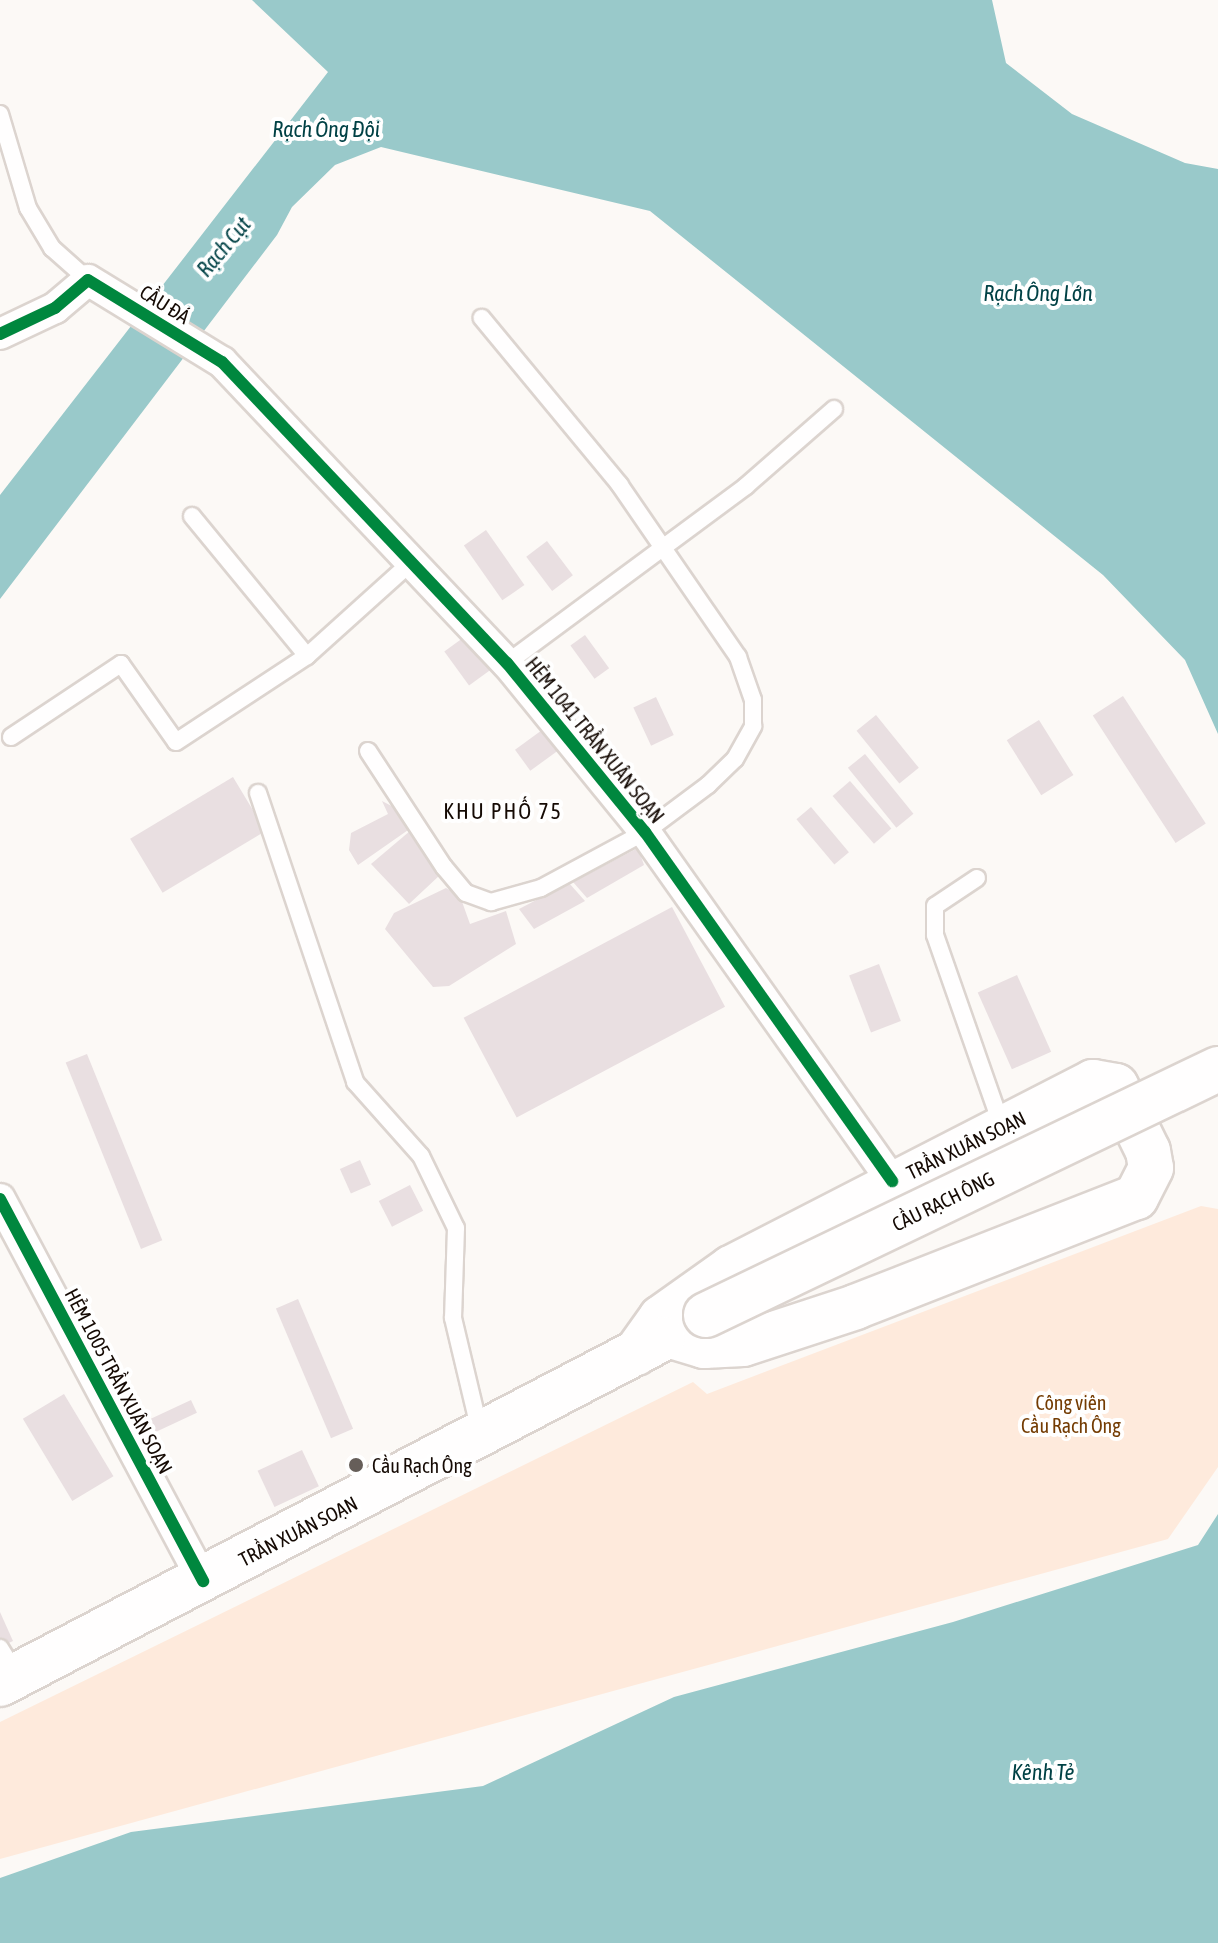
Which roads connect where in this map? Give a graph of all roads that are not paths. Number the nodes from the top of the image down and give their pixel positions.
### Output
1 (0, 114) edge
2 (88, 280) junction
3 (482, 318) dead end
4 (0, 334) edge
5 (222, 362) joint
6 (834, 409) dead end
7 (192, 516) dead end
8 (664, 549) junction
9 (409, 564) junction
10 (307, 656) junction
11 (507, 663) junction
12 (11, 737) dead end
13 (368, 751) dead end
14 (258, 793) dead end
15 (645, 832) junction
16 (977, 878) dead end
17 (1218, 1069) edge
18 (1002, 1126) junction
19 (892, 1181) junction
20 (0, 1199) edge
21 (652, 1344) junction
22 (481, 1437) junction
23 (203, 1581) junction
24 (6, 1669) edge

1 - 2 lane
2 - 4 street
2 - 5 street, CẦU ĐÁ
3 - 8 lane
5 - 9 street, HẺM 1041 TRẦN XUÂN SOẠN
6 - 8 lane
7 - 10 lane
8 - 11 lane
8 - 15 lane
9 - 10 lane
9 - 11 street, HẺM 1041 TRẦN XUÂN SOẠN
10 - 12 lane
11 - 15 street, HẺM 1041 TRẦN XUÂN SOẠN
13 - 15 lane
14 - 22 lane
15 - 19 street, HẺM 1041 TRẦN XUÂN SOẠN
16 - 18 lane
17 - 21 main road, CẦU RẠCH ÔNG, bridge
18 - 19 main road, TRẦN XUÂN SOẠN
18 - 21 main road, TRẦN XUÂN SOẠN
19 - 21 main road, TRẦN XUÂN SOẠN
20 - 23 street, HẺM 1005 TRẦN XUÂN SOẠN
21 - 22 main road, TRẦN XUÂN SOẠN
22 - 23 main road, TRẦN XUÂN SOẠN
23 - 24 main road, TRẦN XUÂN SOẠN

